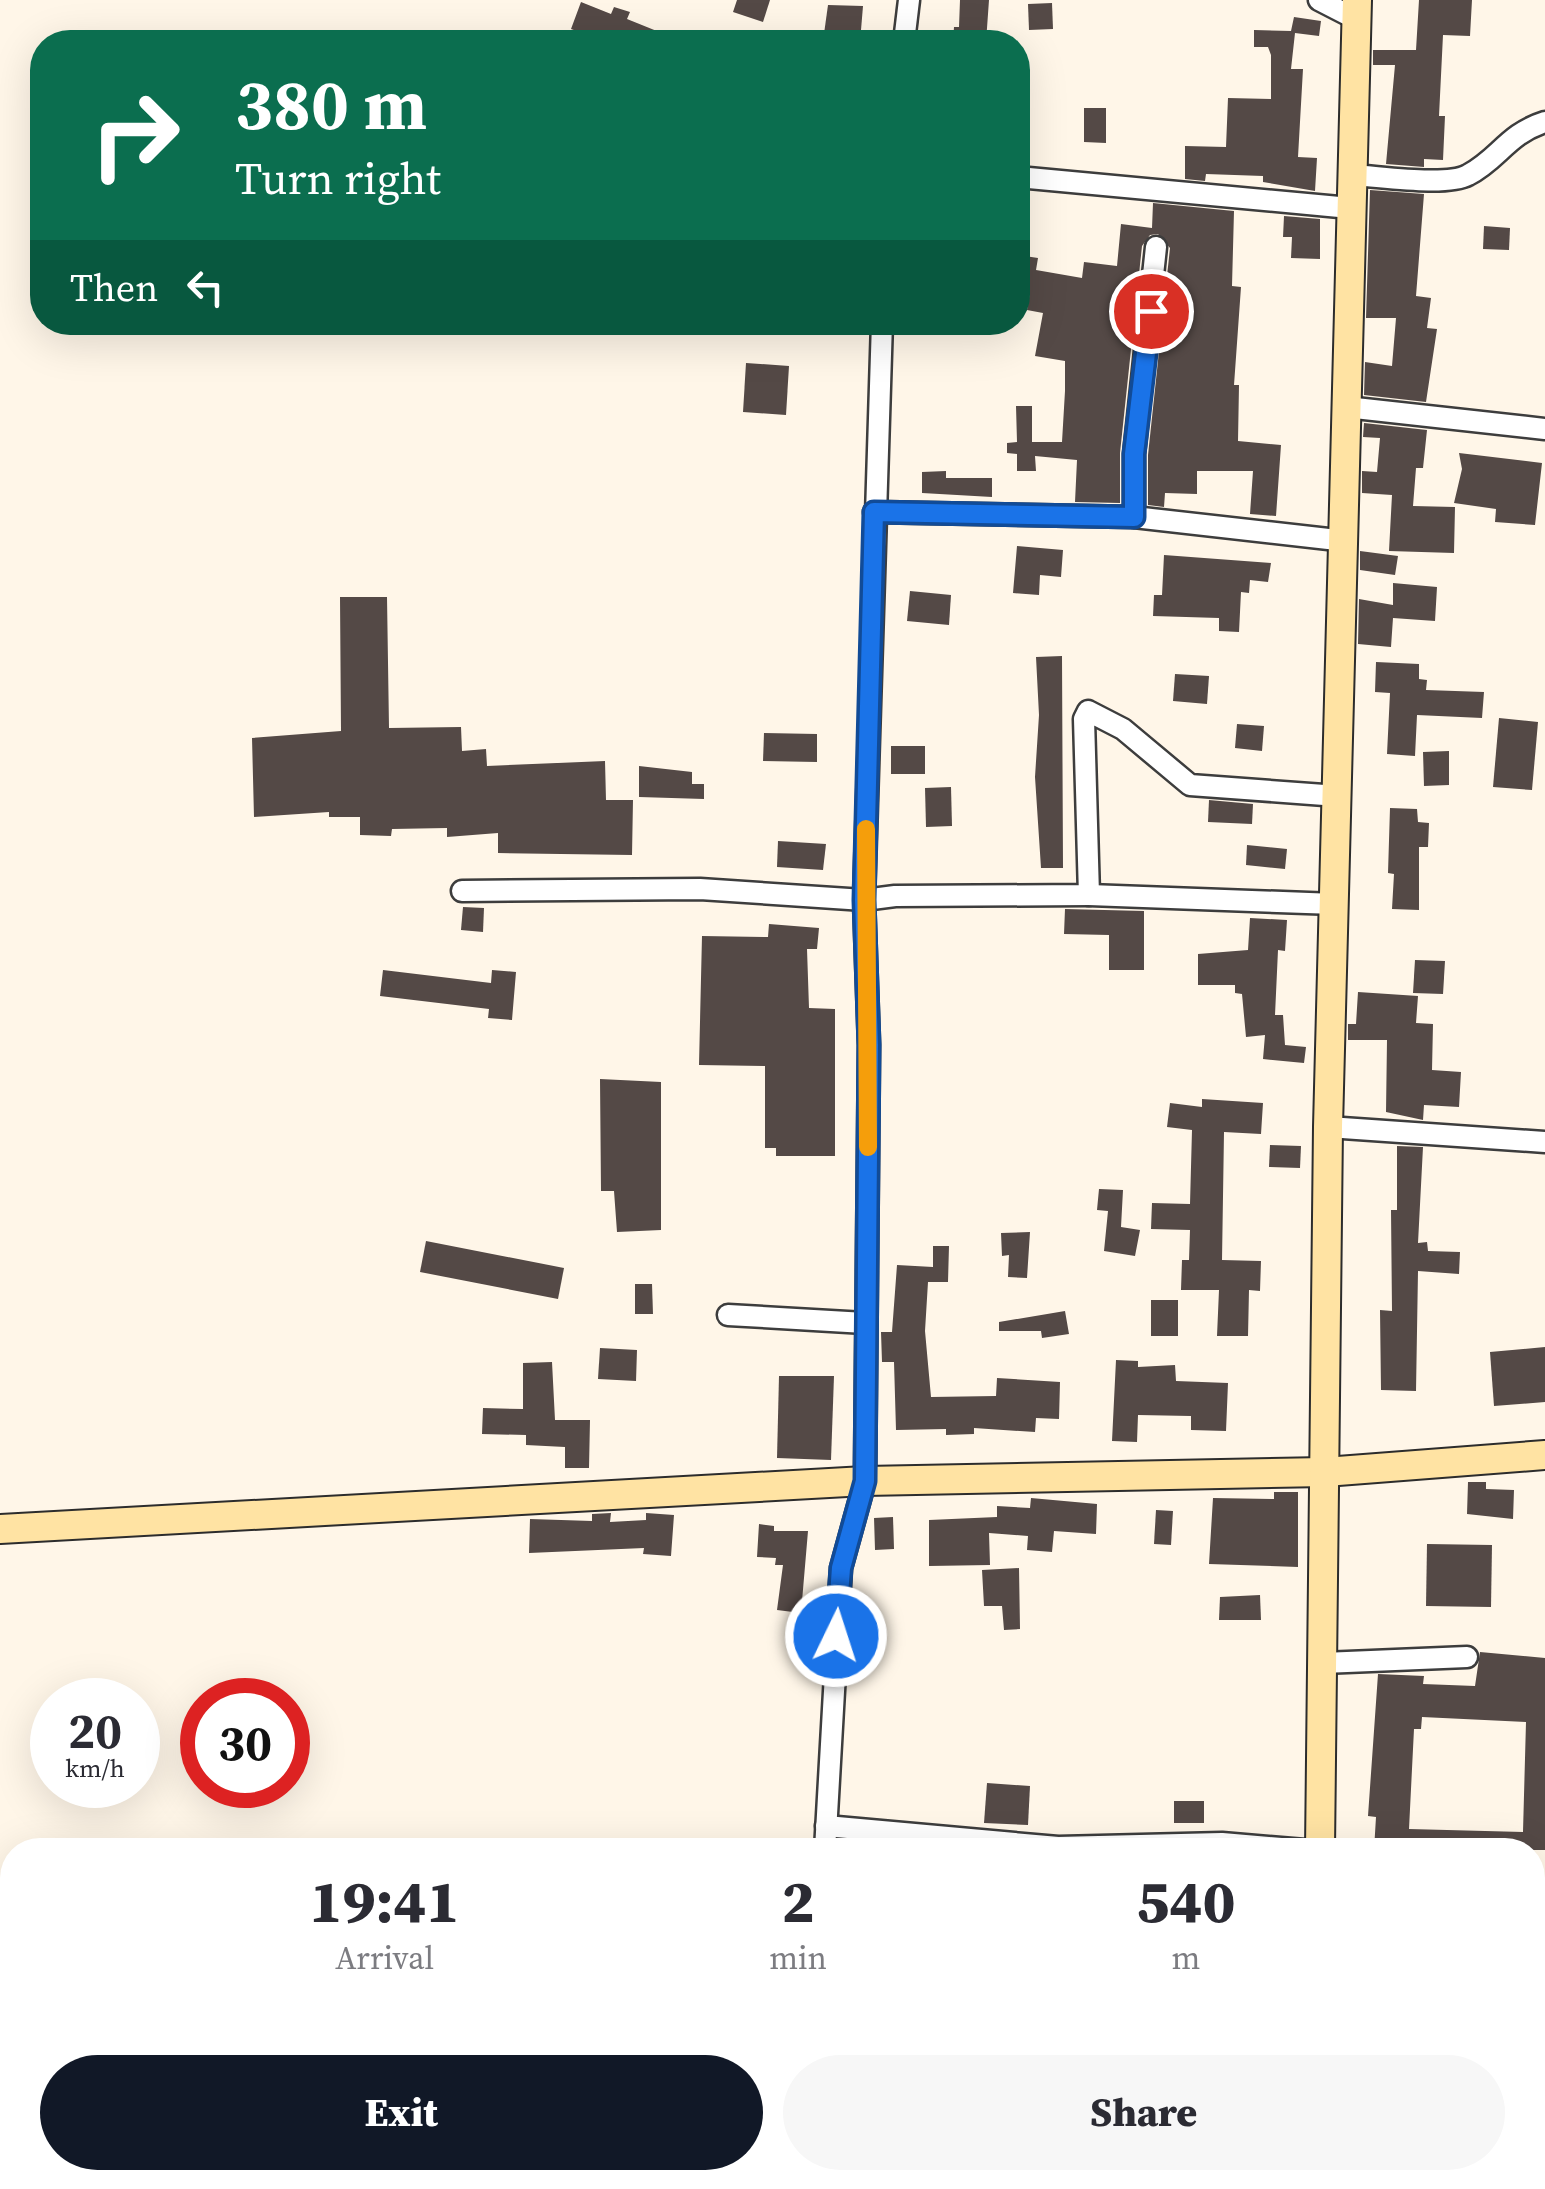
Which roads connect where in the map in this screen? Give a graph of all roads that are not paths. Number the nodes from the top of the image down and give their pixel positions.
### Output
1 (908, 0) edge
2 (1319, 0) edge
3 (1356, 9) edge
4 (905, 30) edge
5 (1545, 122) edge
6 (1350, 175) junction
7 (1030, 177) edge
8 (1350, 208) junction
9 (1156, 248) dead end
10 (881, 335) edge
11 (1346, 408) junction
12 (1545, 428) edge
13 (874, 512) junction
14 (1134, 517) junction
15 (1346, 541) junction
16 (1338, 796) junction
17 (462, 891) dead end
18 (1089, 895) junction
19 (864, 900) junction
20 (1335, 904) junction
21 (1328, 1127) junction
22 (1545, 1142) edge
23 (728, 1315) dead end
24 (865, 1322) junction
25 (1545, 1455) edge
26 (1325, 1472) junction
27 (865, 1481) junction
28 (0, 1529) edge
29 (1468, 1657) dead end
30 (1323, 1662) junction
31 (826, 1826) junction
32 (826, 1838) edge
33 (959, 1838) edge
34 (1320, 1838) edge

1 - 4 street
2 - 3 street
3 - 6 main road
5 - 6 street
6 - 8 main road
7 - 8 street
8 - 11 main road
9 - 14 street
10 - 13 street
11 - 12 street
11 - 15 main road
13 - 14 street
13 - 19 street
14 - 15 street
15 - 16 main road
16 - 18 street
16 - 20 main road
17 - 19 street
18 - 19 street
18 - 20 street
19 - 24 street
20 - 21 main road
21 - 22 street
21 - 26 main road
23 - 24 street
24 - 27 street
25 - 26 main road
26 - 27 main road
26 - 30 main road
27 - 28 main road
27 - 31 street
29 - 30 street
30 - 34 main road
31 - 32 street
31 - 33 street

